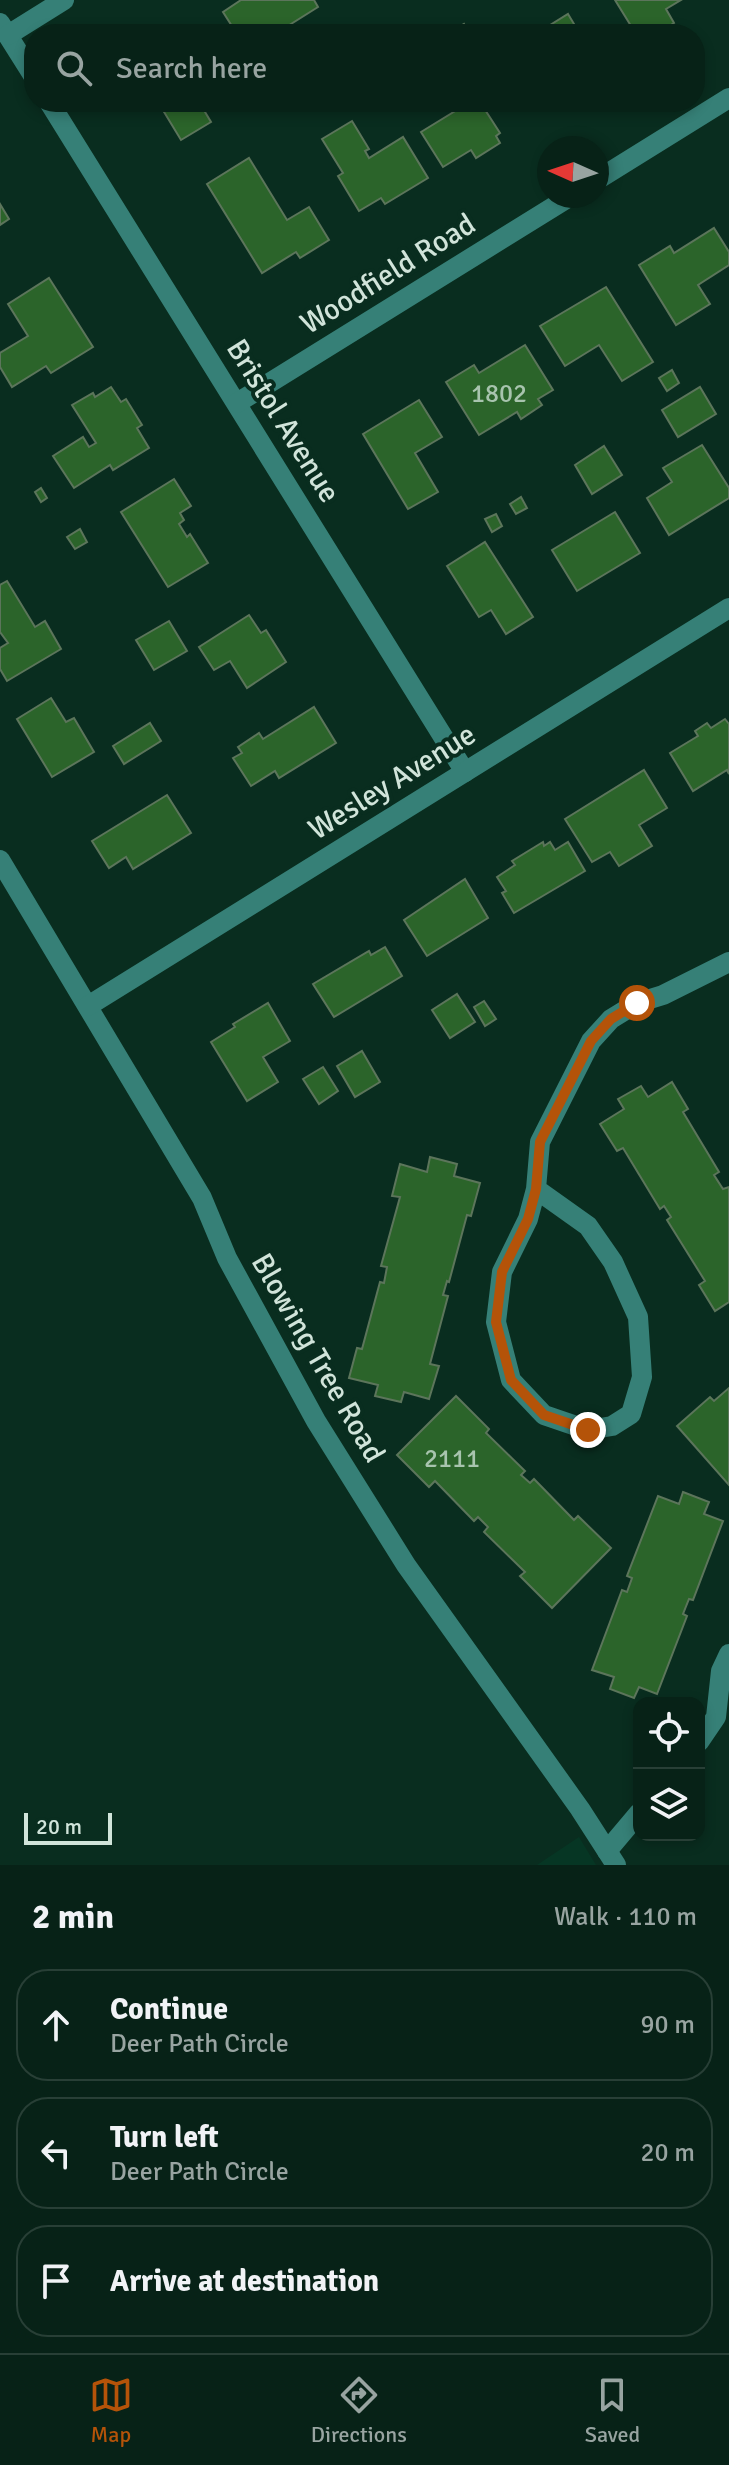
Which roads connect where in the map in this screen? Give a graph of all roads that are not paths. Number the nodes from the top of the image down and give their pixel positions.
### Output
1 (64, 0) edge
2 (4, 29) edge
3 (24, 61) edge
4 (729, 98) edge
5 (55, 112) edge
6 (609, 173) edge
7 (552, 208) edge
8 (237, 403) junction
9 (729, 608) edge
10 (465, 772) junction
11 (0, 860) edge
12 (729, 962) edge
13 (88, 1006) junction
14 (536, 1189) junction
15 (729, 1654) edge
16 (722, 1721) edge
17 (705, 1735) edge
18 (633, 1823) edge
19 (611, 1858) edge

1 - 2 street
2 - 3 street
4 - 6 street
5 - 8 street, Bristol Avenue
7 - 8 street, Woodfield Road
8 - 10 street, Bristol Avenue
9 - 10 street, Wesley Avenue
10 - 13 street, Wesley Avenue
11 - 13 street, Blowing Tree Road
12 - 14 street
13 - 19 street, Blowing Tree Road
14 - 14 street
15 - 16 street
16 - 17 street
18 - 19 street

